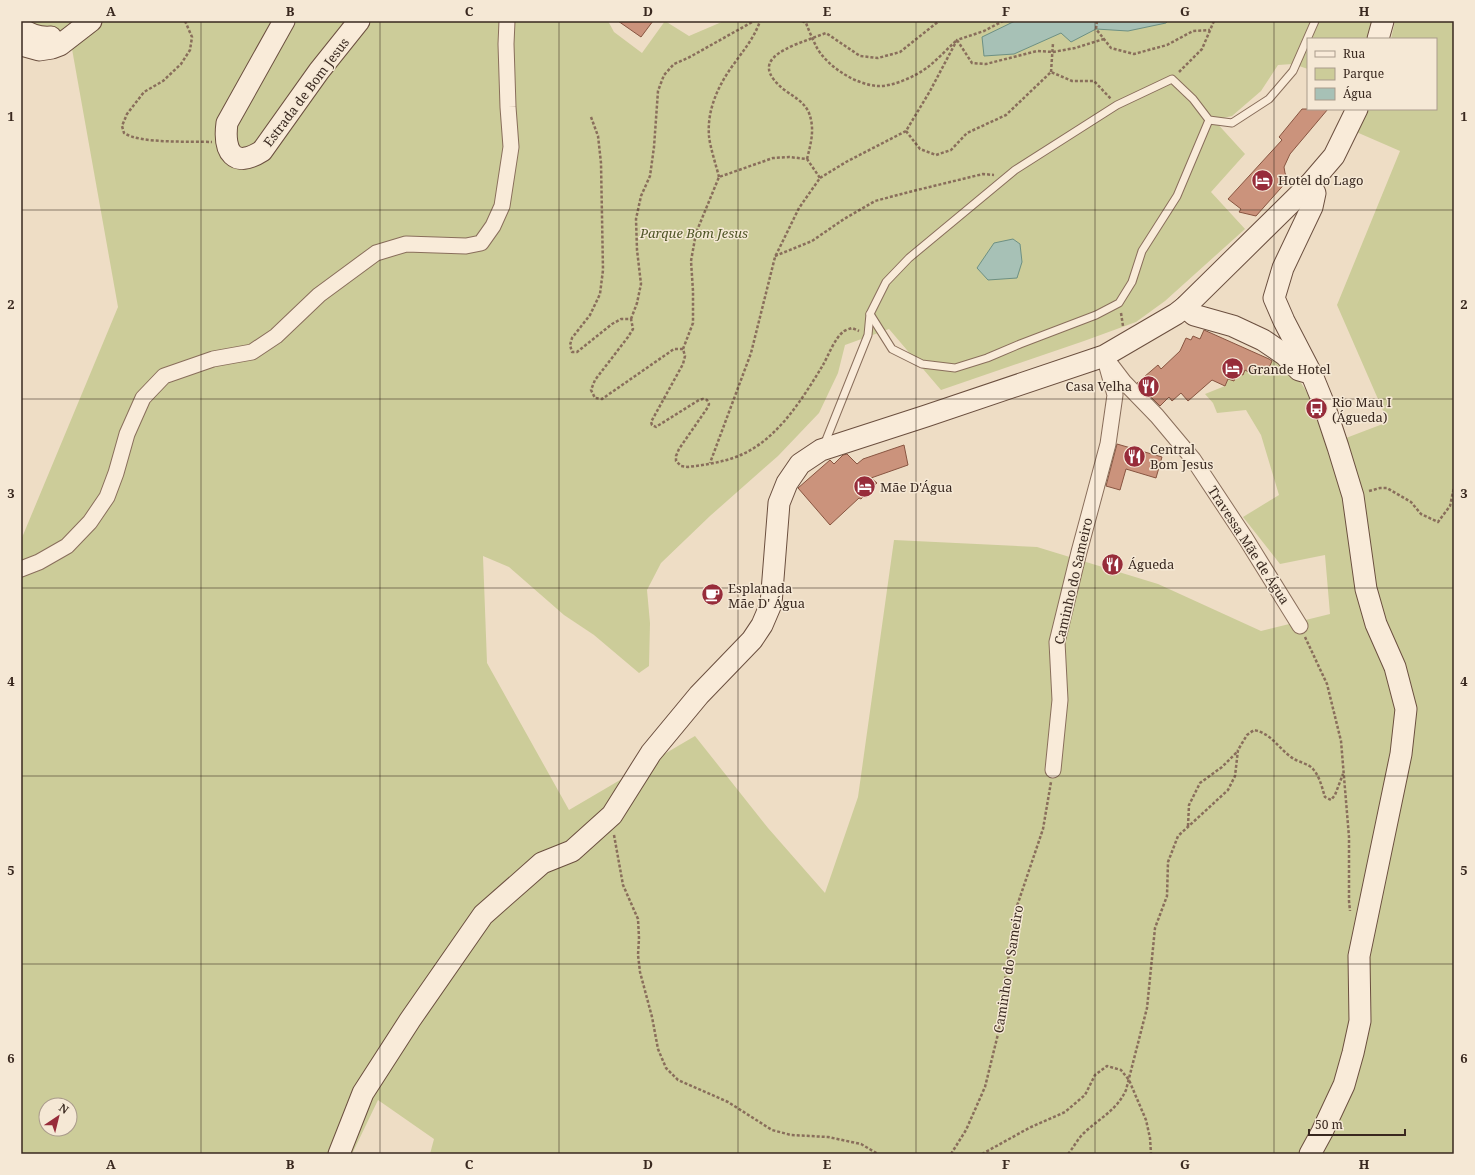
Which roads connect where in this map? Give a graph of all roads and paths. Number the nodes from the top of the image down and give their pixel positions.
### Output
1 (91, 21) edge
2 (185, 21) edge
3 (284, 21) edge
4 (359, 21) edge
5 (507, 21) edge
6 (754, 21) edge
7 (760, 21) edge
8 (802, 21) edge
9 (939, 21) edge
10 (1003, 21) edge
11 (1097, 21) edge
12 (1214, 21) edge
13 (1315, 21) edge
14 (1383, 21) edge
15 (21, 28) edge
16 (1210, 30) junction
17 (69, 37) junction
18 (812, 38) junction
19 (1308, 38) edge
20 (1378, 38) edge
21 (1104, 39) junction
22 (1307, 39) edge
23 (957, 40) junction
24 (1053, 43) dead end
25 (21, 45) edge
26 (1053, 52) junction
27 (1051, 72) junction
28 (1172, 79) junction
29 (1117, 105) junction
30 (1357, 110) edge
31 (591, 116) dead end
32 (1209, 120) junction
33 (906, 131) junction
34 (226, 142) junction
35 (807, 159) junction
36 (1008, 176) junction
37 (719, 177) junction
38 (820, 178) junction
39 (1310, 184) junction
40 (775, 257) junction
41 (1119, 303) junction
42 (1185, 307) junction
43 (870, 314) junction
44 (631, 319) junction
45 (1125, 343) junction
46 (863, 348) junction
47 (683, 349) junction
48 (1104, 356) junction
49 (1312, 375) junction
50 (821, 450) junction
51 (710, 463) junction
52 (1454, 487) edge
53 (1353, 496) junction
54 (21, 569) edge
55 (1300, 626) joint
56 (1238, 750) junction
57 (1053, 770) joint
58 (1343, 774) junction
59 (612, 815) junction
60 (1188, 826) junction
61 (1352, 917) dead end
62 (1129, 1080) junction
63 (338, 1154) edge
64 (878, 1154) edge
65 (951, 1154) edge
66 (982, 1154) edge
67 (1068, 1154) edge
68 (1151, 1154) edge
69 (1310, 1154) edge

1 - 17 main road
2 - 34 path
3 - 34 main road
4 - 34 main road, Estrada de Bom Jesus
5 - 54 street
6 - 44 path
7 - 37 path
8 - 18 path
9 - 18 path
10 - 23 path
11 - 21 path
12 - 16 path
13 - 19 lane
14 - 20 main road
15 - 17 main road
16 - 21 path
16 - 28 path
17 - 25 main road
18 - 23 path
18 - 35 path
21 - 26 path
22 - 32 lane
23 - 26 path
23 - 33 path
24 - 26 path
26 - 27 path
27 - 29 path
27 - 33 path
28 - 29 lane
28 - 32 lane
29 - 36 lane
30 - 39 main road
31 - 44 path
32 - 41 lane
33 - 38 path
35 - 37 path
35 - 38 path
36 - 40 path
36 - 43 lane
37 - 47 path
38 - 40 path
39 - 42 main road
39 - 49 main road
40 - 51 path
41 - 43 lane
41 - 45 path
42 - 45 main road
42 - 49 main road
43 - 46 lane
44 - 47 path
45 - 48 main road
46 - 50 lane
46 - 51 path
47 - 51 path
48 - 50 main road
48 - 55 street, Travessa Mãe de Água
48 - 57 street, Caminho do Sameiro
49 - 53 main road
50 - 59 main road
52 - 53 path
53 - 69 main road
55 - 58 path
56 - 58 path
56 - 60 path
56 - 60 path
57 - 65 path, Caminho do Sameiro
58 - 61 path
59 - 63 main road
59 - 64 path
60 - 62 path
62 - 66 path
62 - 67 path
62 - 68 path

